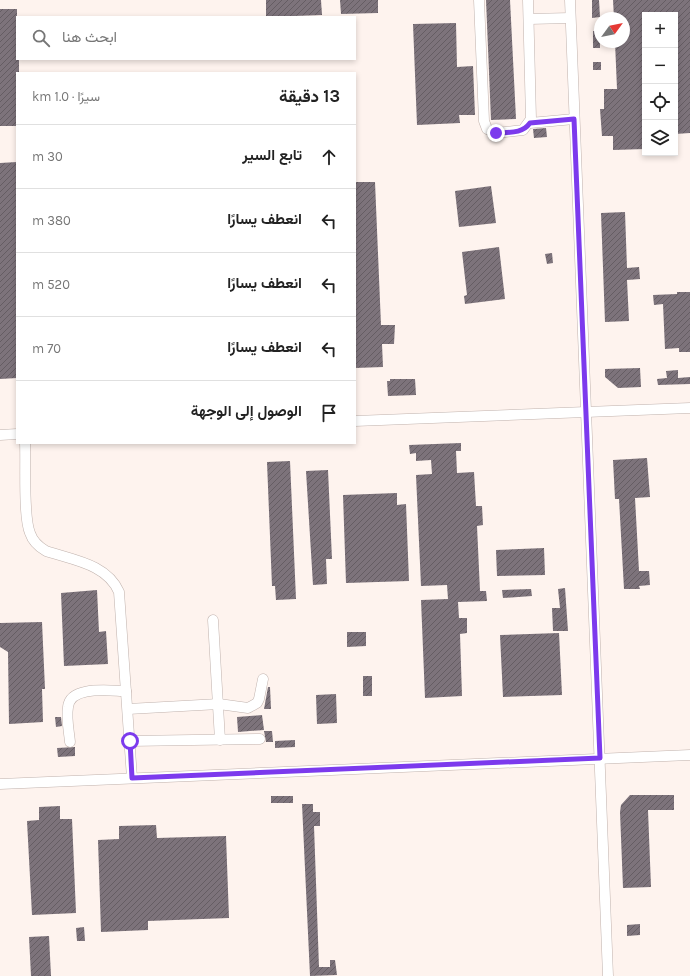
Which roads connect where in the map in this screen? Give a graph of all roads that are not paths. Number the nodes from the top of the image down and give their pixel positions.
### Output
1 (479, 0) edge
2 (528, 0) edge
3 (570, 0) edge
4 (570, 18) junction
5 (528, 19) junction
6 (574, 119) junction
7 (530, 123) junction
8 (690, 408) edge
9 (586, 412) junction
10 (356, 421) edge
11 (16, 434) edge
12 (0, 435) edge
13 (25, 444) edge
14 (213, 620) dead end
15 (263, 679) dead end
16 (126, 691) junction
17 (218, 704) junction
18 (128, 709) junction
19 (260, 739) dead end
20 (220, 740) junction
21 (130, 741) junction
22 (70, 742) dead end
23 (690, 755) edge
24 (600, 758) junction
25 (132, 778) junction
26 (0, 784) edge
27 (608, 976) edge

1 - 7 street
2 - 5 street
3 - 4 street
4 - 5 street
4 - 6 street
5 - 7 street
6 - 7 street
6 - 9 street
8 - 9 street
9 - 10 street
9 - 24 street
11 - 12 street
13 - 16 street
14 - 17 street
15 - 17 street
16 - 18 street
16 - 22 street
17 - 18 street
17 - 20 street
18 - 21 street
19 - 20 street
20 - 21 street
21 - 25 street
23 - 24 street
24 - 25 street
24 - 27 street
25 - 26 street

